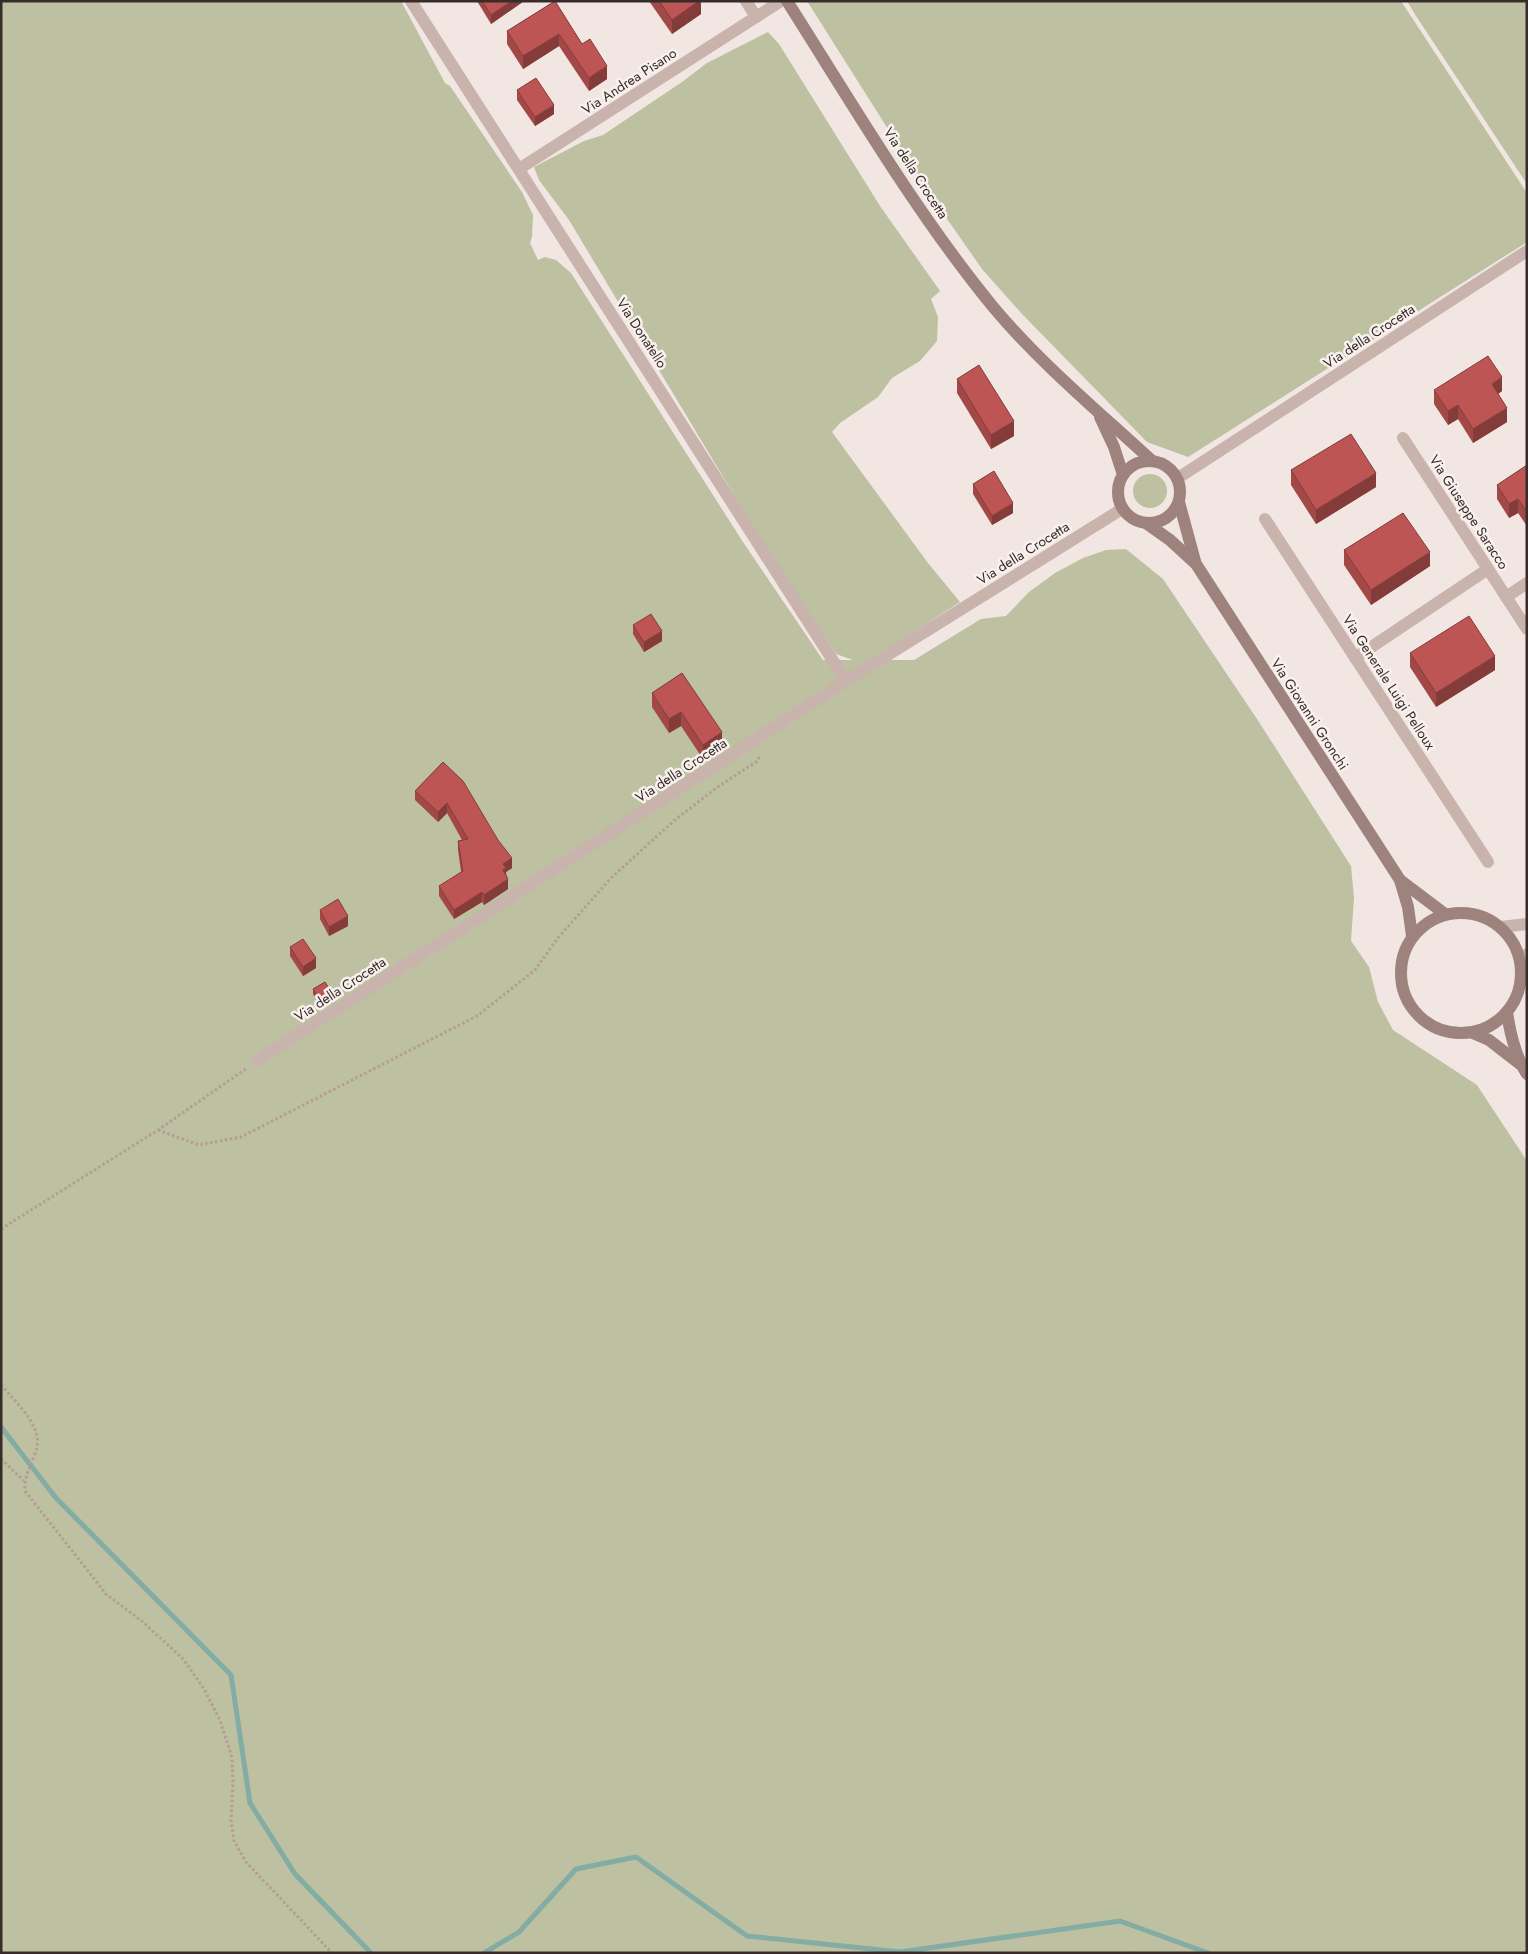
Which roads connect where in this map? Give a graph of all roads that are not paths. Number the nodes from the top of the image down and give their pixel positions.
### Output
1 (411, 1) edge
2 (746, 1) edge
3 (780, 1) edge
4 (787, 1) edge
5 (756, 17) junction
6 (519, 169) junction
7 (1527, 251) edge
8 (1098, 413) junction
9 (1403, 438) dead end
10 (1151, 460) junction
11 (1123, 475) junction
12 (1178, 478) junction
13 (1179, 502) junction
14 (1122, 509) junction
15 (1265, 519) dead end
16 (1146, 523) junction
17 (1196, 564) junction
18 (1488, 569) junction
19 (1527, 583) edge
20 (1506, 597) junction
21 (1527, 629) edge
22 (1355, 658) junction
23 (846, 681) junction
24 (1488, 862) dead end
25 (1400, 880) junction
26 (1445, 914) junction
27 (1527, 924) edge
28 (1501, 927) junction
29 (1412, 936) junction
30 (1524, 959) edge
31 (1507, 1012) junction
32 (1473, 1032) junction
33 (258, 1060) road end
34 (1524, 1069) edge

1 - 6 street, Via Donatello
2 - 5 street
3 - 5 street, Via Andrea Pisano
4 - 8 street, Via della Crocetta
5 - 6 street, Via Andrea Pisano
6 - 23 street, Via Donatello
7 - 12 street, Via della Crocetta
8 - 10 street, Via della Crocetta
8 - 11 street, Via della Crocetta
9 - 18 street, Via Giuseppe Saracco
10 - 11 street
10 - 12 street
11 - 14 street
12 - 13 street
13 - 16 street
13 - 17 street, Via Giovanni Gronchi
14 - 16 street
14 - 23 street, Via della Crocetta
15 - 22 street, Via Generale Luigi Pelloux
16 - 17 street, Via Giovanni Gronchi
17 - 25 street, Via Giovanni Gronchi
18 - 20 street, Via Giuseppe Saracco
18 - 22 street
19 - 20 street
20 - 21 street, Via Giuseppe Saracco
22 - 24 street, Via Generale Luigi Pelloux
23 - 33 street, Via della Crocetta
25 - 26 street, Via Giovanni Gronchi
25 - 29 street, Via Giovanni Gronchi
26 - 28 street
26 - 29 street
27 - 28 street
28 - 30 street
29 - 32 street
30 - 31 street
31 - 32 street
31 - 34 street
32 - 34 street

